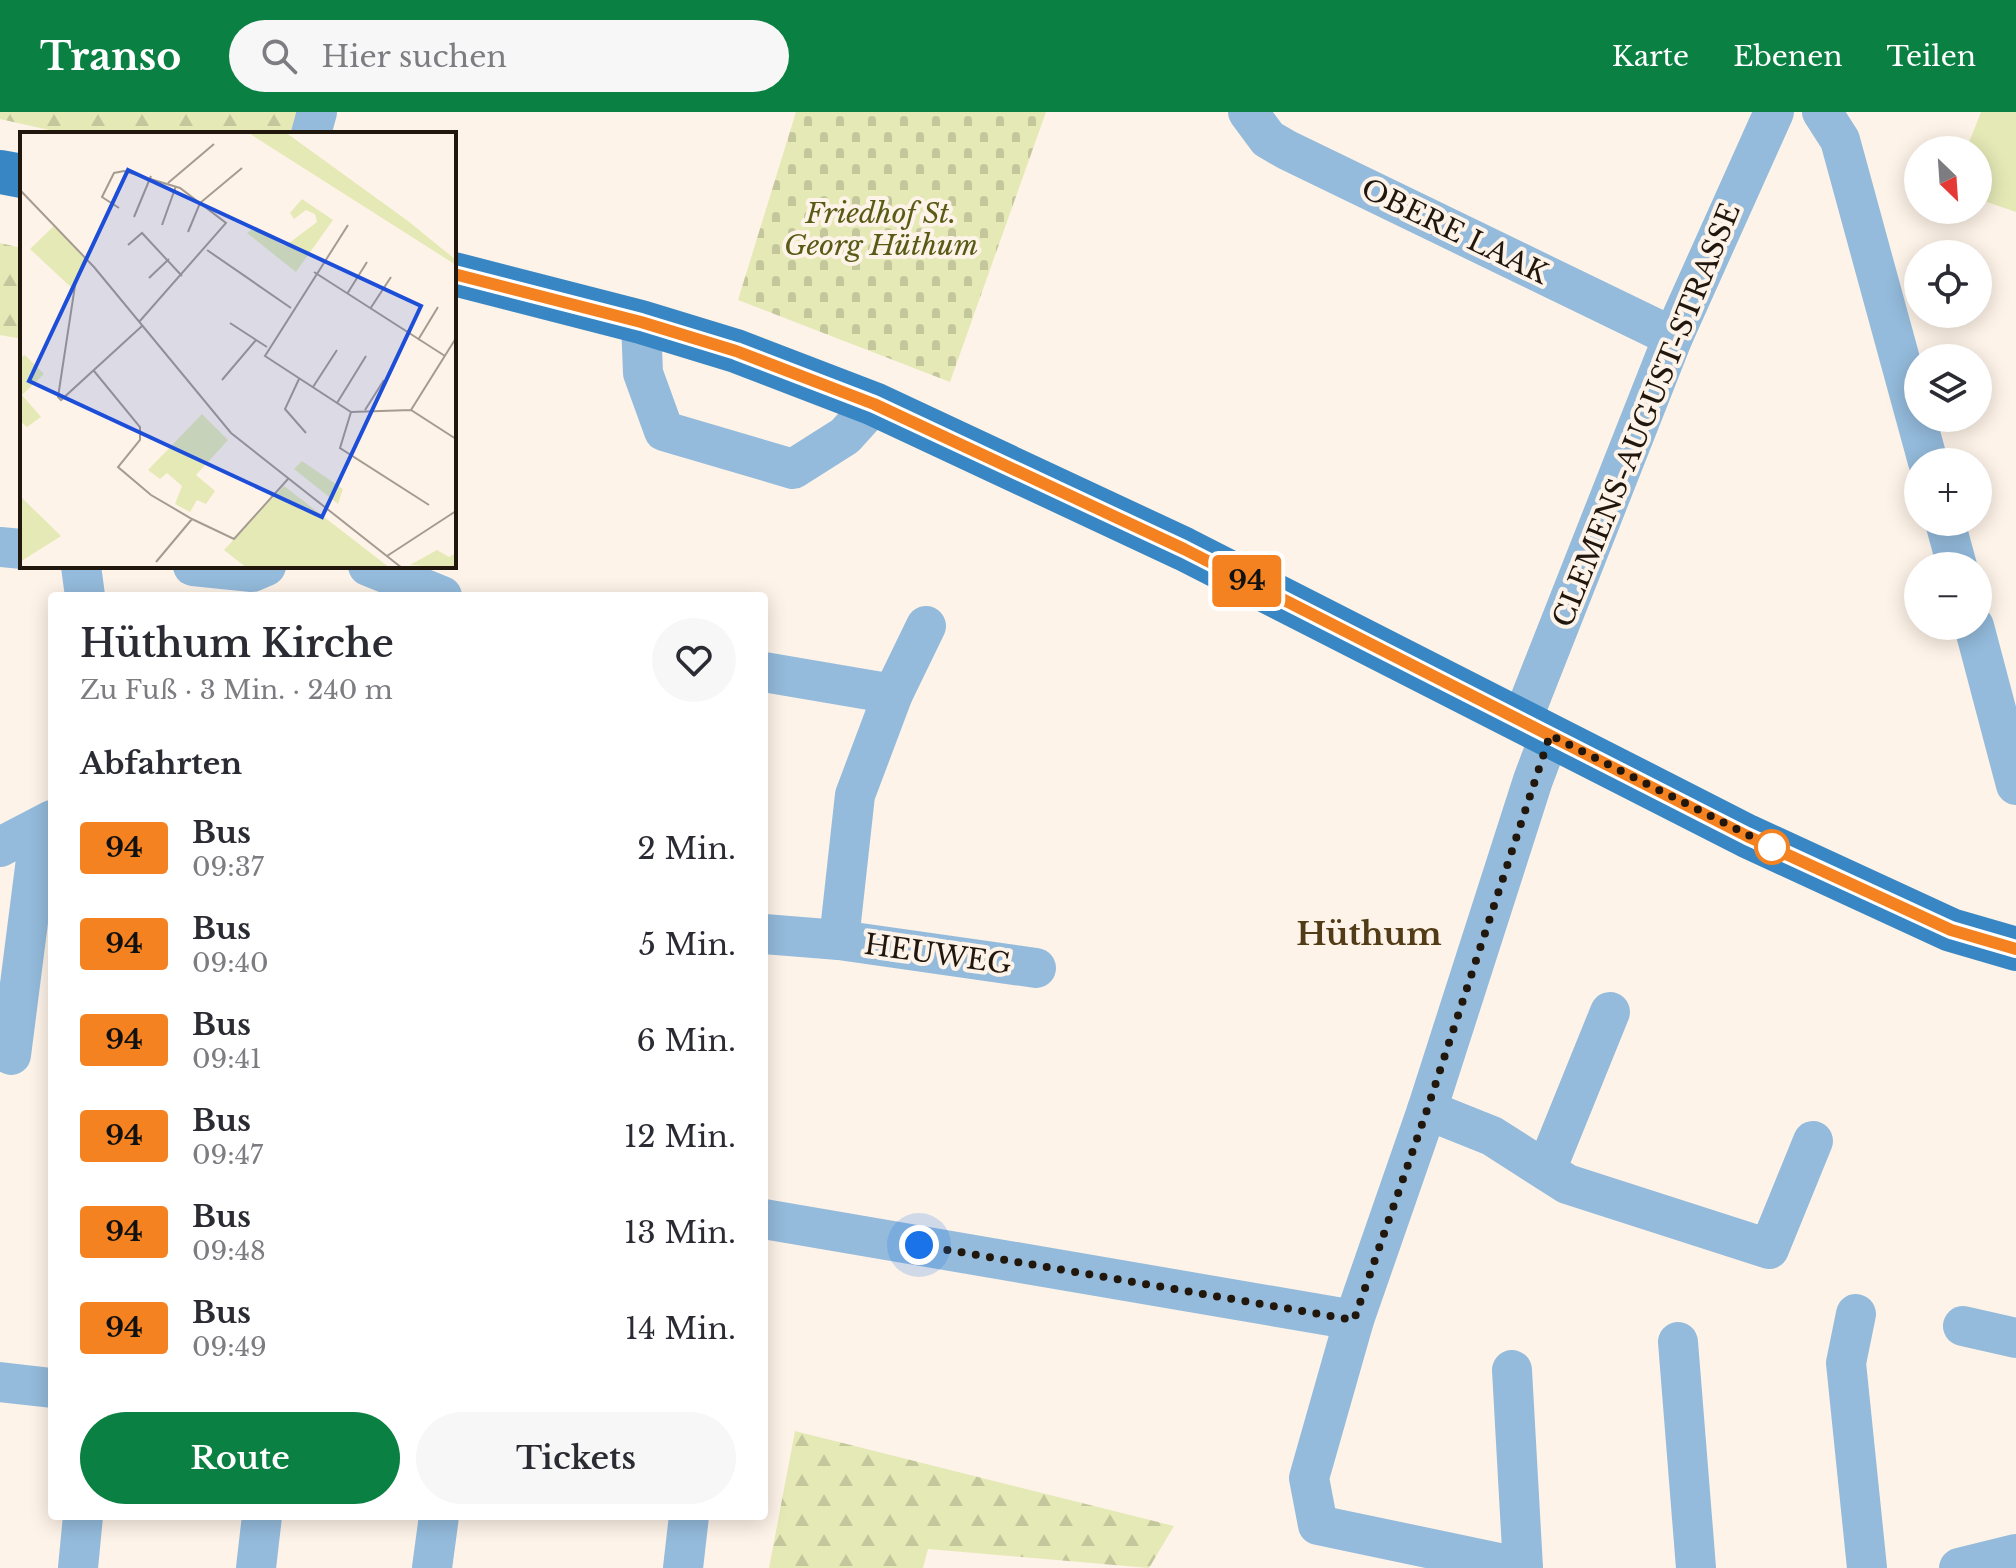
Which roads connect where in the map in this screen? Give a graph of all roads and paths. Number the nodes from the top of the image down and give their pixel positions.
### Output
1 (317, 112) edge
2 (1248, 112) edge
3 (1774, 112) edge
4 (1822, 112) edge
5 (312, 132) edge
6 (0, 172) edge
7 (20, 176) edge
8 (456, 275) edge
9 (641, 322) junction
10 (1673, 337) junction
11 (874, 404) junction
12 (1924, 448) edge
13 (0, 547) edge
14 (20, 549) edge
15 (81, 568) edge
16 (213, 568) edge
17 (261, 568) edge
18 (373, 568) edge
19 (84, 592) edge
20 (432, 592) edge
21 (926, 626) dead end
22 (1978, 640) edge
23 (768, 673) edge
24 (893, 694) junction
25 (1536, 728) junction
26 (2016, 785) edge
27 (46, 824) edge
28 (0, 847) edge
29 (768, 934) edge
30 (839, 940) junction
31 (2016, 949) edge
32 (1036, 968) dead end
33 (1610, 1012) dead end
34 (11, 1055) dead end
35 (1427, 1110) junction
36 (1813, 1141) dead end
37 (1546, 1170) junction
38 (768, 1220) edge
39 (1856, 1314) dead end
40 (1354, 1320) junction
41 (1963, 1326) dead end
42 (2016, 1338) edge
43 (1678, 1342) dead end
44 (1512, 1370) dead end
45 (0, 1382) edge
46 (48, 1388) edge
47 (83, 1520) edge
48 (262, 1520) edge
49 (438, 1520) edge
50 (689, 1520) edge
51 (2016, 1554) edge
52 (78, 1568) edge
53 (256, 1568) edge
54 (432, 1568) edge
55 (683, 1568) edge
56 (1523, 1568) edge
57 (1696, 1568) edge
58 (1867, 1568) edge
59 (1959, 1568) edge

1 - 5 street
2 - 10 street, OBERE LAAK
3 - 10 street, CLEMENS-AUGUST-STRASSE
4 - 12 street
6 - 7 main road
8 - 9 main road
9 - 11 main road
9 - 11 street
10 - 25 street, CLEMENS-AUGUST-STRASSE
11 - 25 main road
13 - 14 street
15 - 19 street
16 - 17 street
18 - 20 street
21 - 24 street, HEUWEG
22 - 26 street
23 - 24 street
24 - 30 street, HEUWEG
25 - 31 main road
25 - 35 street, CLEMENS-AUGUST-STRASSE
27 - 28 street
27 - 34 street
29 - 30 street, HEUWEG
30 - 32 street, HEUWEG
33 - 37 street
35 - 37 street
35 - 40 street, CLEMENS-AUGUST-STRASSE
36 - 37 street
38 - 40 street
39 - 58 street
40 - 56 street, CLEMENS-AUGUST-STRASSE
41 - 42 street
43 - 57 street
44 - 56 street
45 - 46 street
47 - 52 street
48 - 53 street
49 - 54 street
50 - 55 street
51 - 59 street

